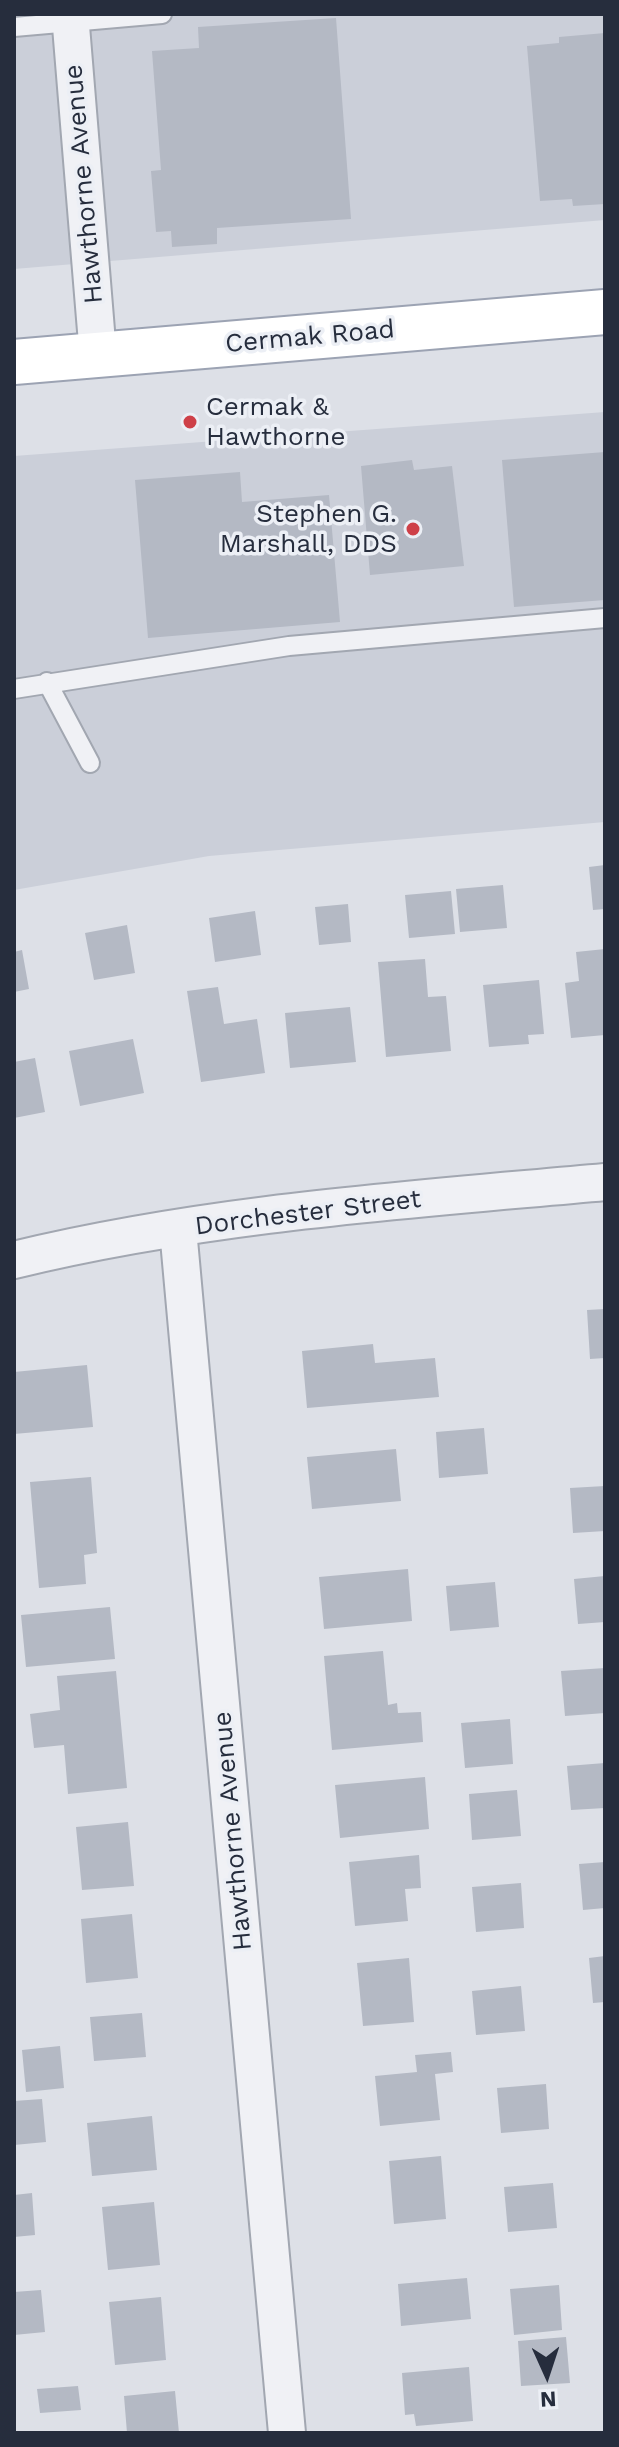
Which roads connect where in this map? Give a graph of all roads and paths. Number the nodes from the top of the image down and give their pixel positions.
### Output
1 (162, 14) edge
2 (70, 18) edge
3 (14, 27) edge
4 (605, 312) edge
5 (98, 355) junction
6 (14, 362) edge
7 (605, 618) edge
8 (47, 682) junction
9 (14, 689) edge
10 (90, 763) dead end
11 (605, 1182) edge
12 (178, 1229) junction
13 (14, 1260) edge
14 (287, 2433) edge

1 - 2 lane
2 - 3 lane
2 - 5 street, Hawthorne Avenue
4 - 5 main road, Cermak Road
5 - 6 main road, Cermak Road
7 - 8 lane
8 - 9 lane
8 - 10 lane
11 - 12 street, Dorchester Street
12 - 13 street, Dorchester Street
12 - 14 street, Hawthorne Avenue

